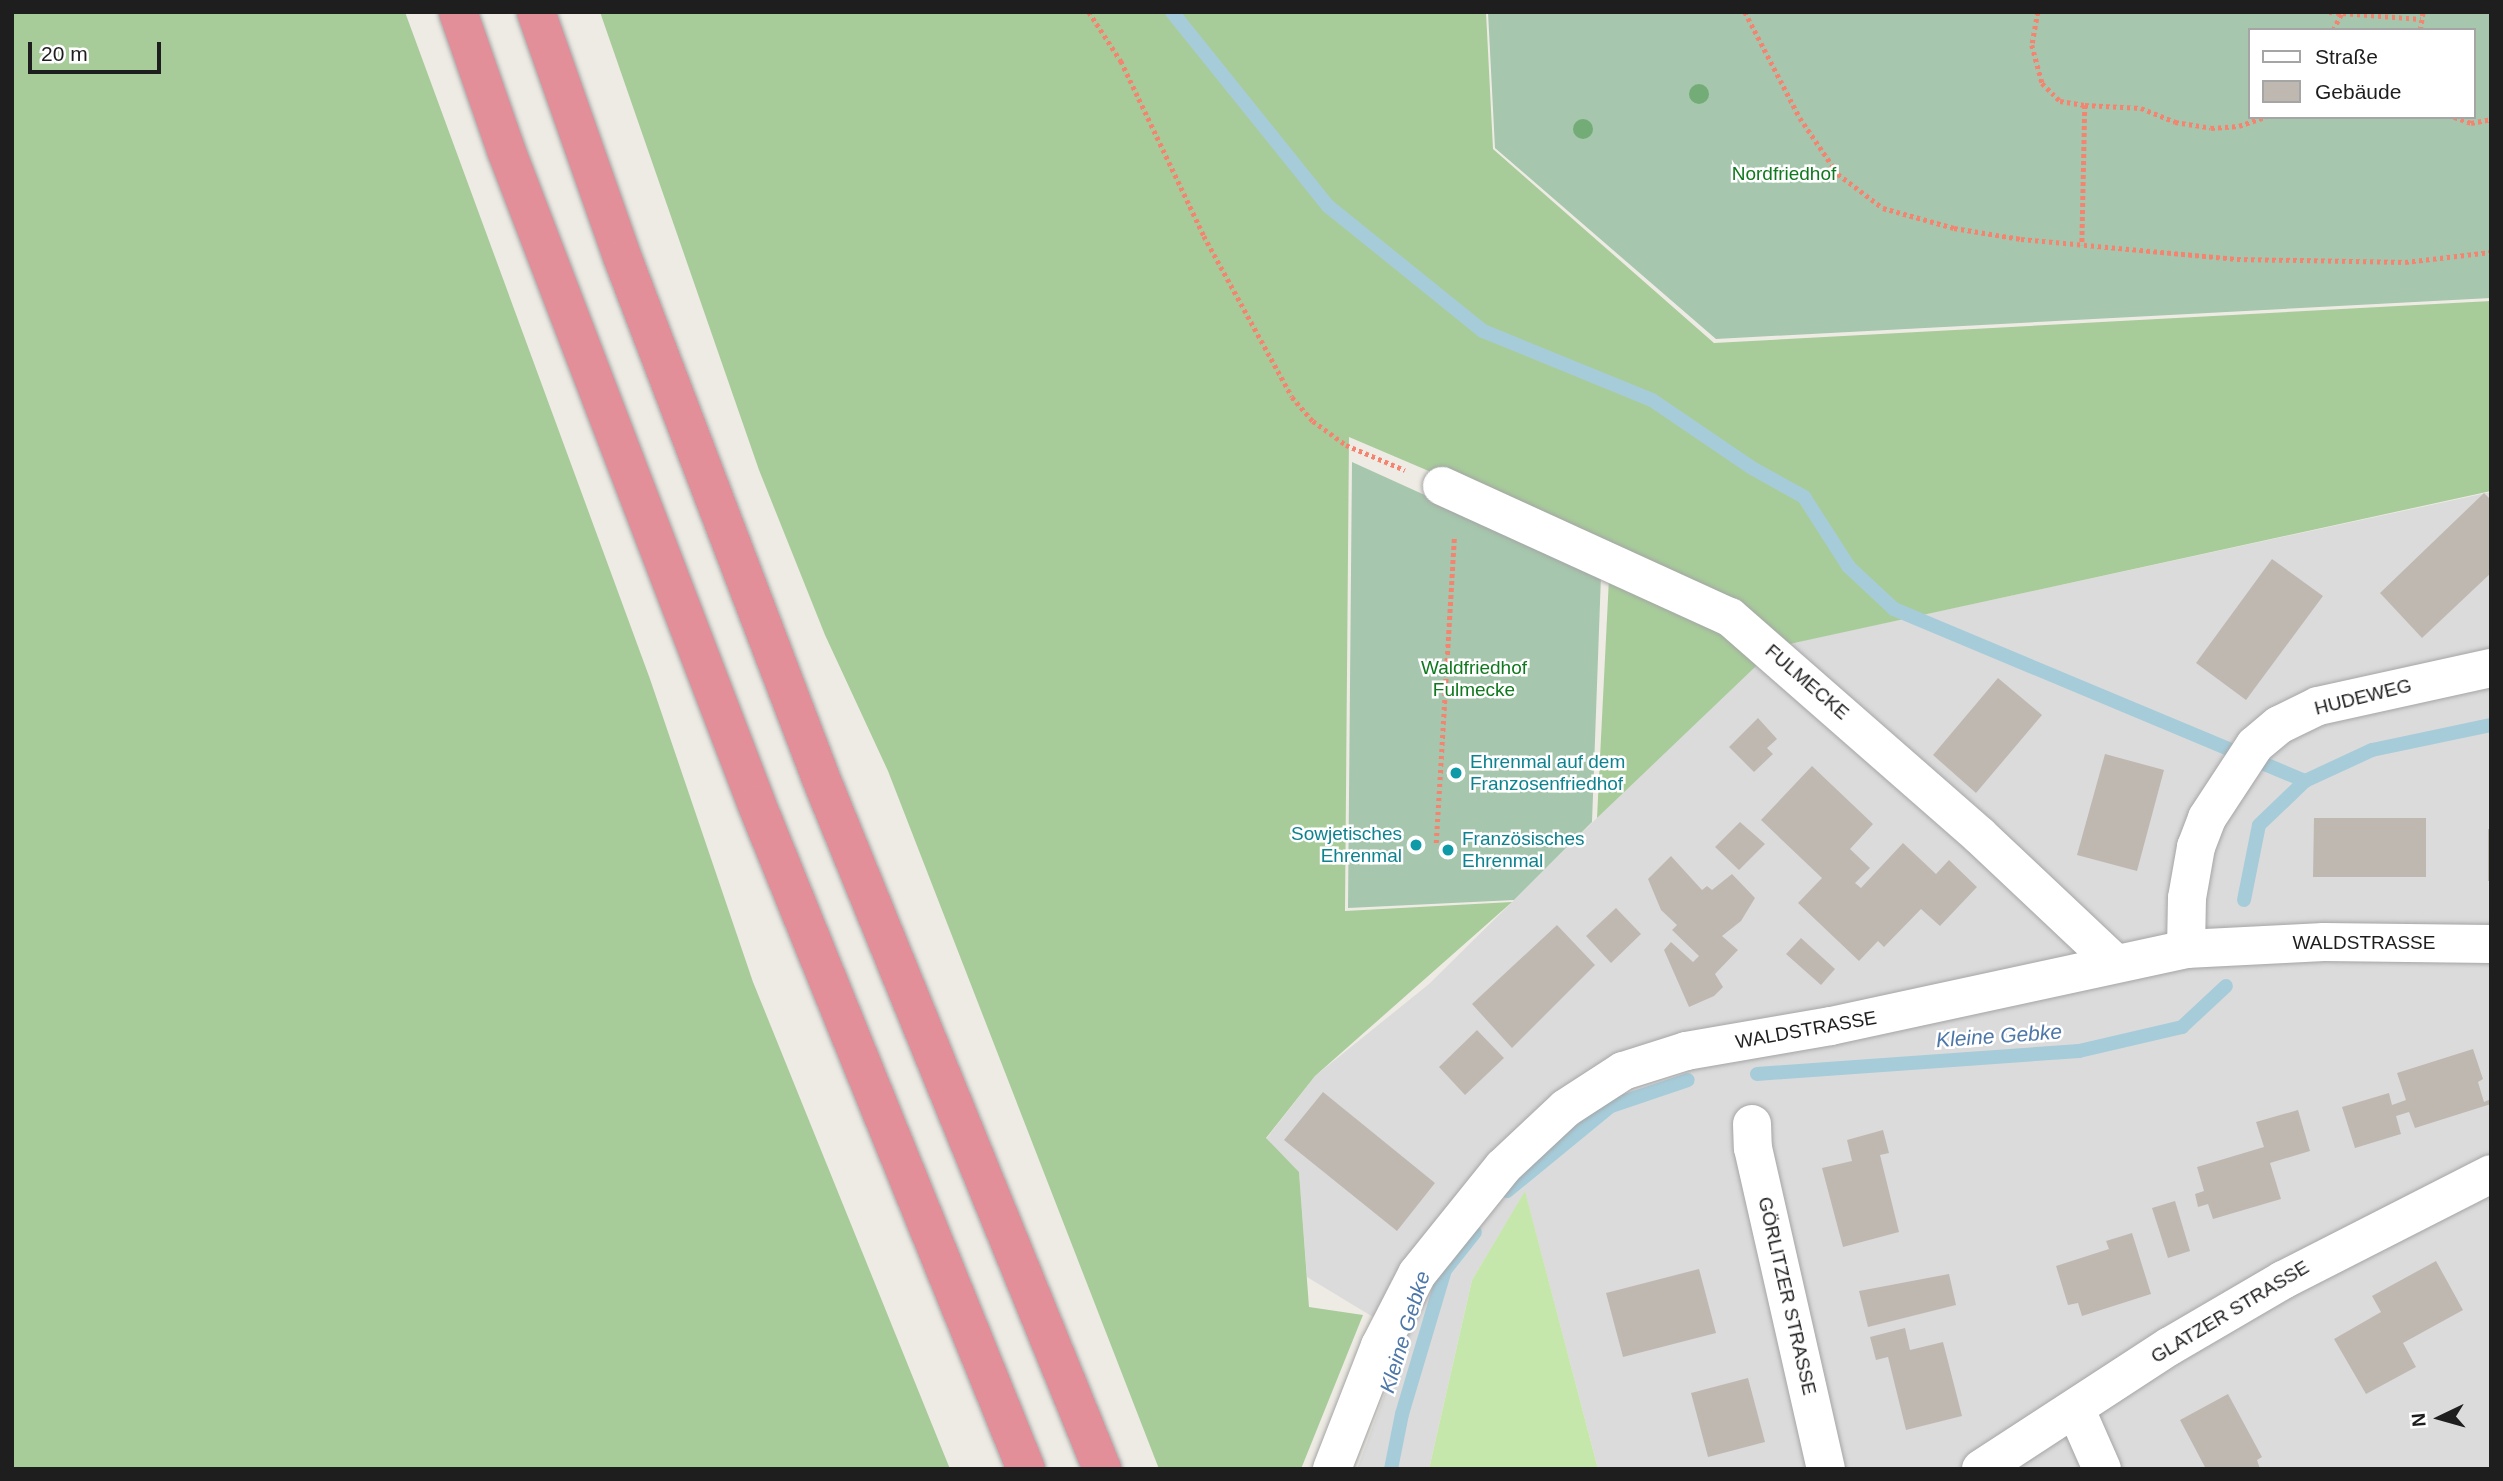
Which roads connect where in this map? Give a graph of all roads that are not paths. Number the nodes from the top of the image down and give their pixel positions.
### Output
1 (458, 12) edge
2 (536, 12) edge
3 (1449, 490) road end
4 (2491, 668) edge
5 (2491, 944) edge
6 (2186, 948) junction
7 (2115, 963) junction
8 (1752, 1124) dead end
9 (2491, 1174) edge
10 (2076, 1410) junction
11 (1026, 1469) edge
12 (1102, 1469) edge
13 (1332, 1469) edge
14 (1826, 1469) edge
15 (1981, 1469) edge
16 (2102, 1469) edge

1 - 11 highway
2 - 12 highway
3 - 7 street, FULMECKE
4 - 6 street, HUDEWEG
5 - 6 street, WALDSTRASSE
6 - 7 street, WALDSTRASSE
7 - 13 street, WALDSTRASSE
8 - 14 street, GÖRLITZER STRASSE
9 - 10 street, GLATZER STRASSE
10 - 15 street, GLATZER STRASSE
10 - 16 street

